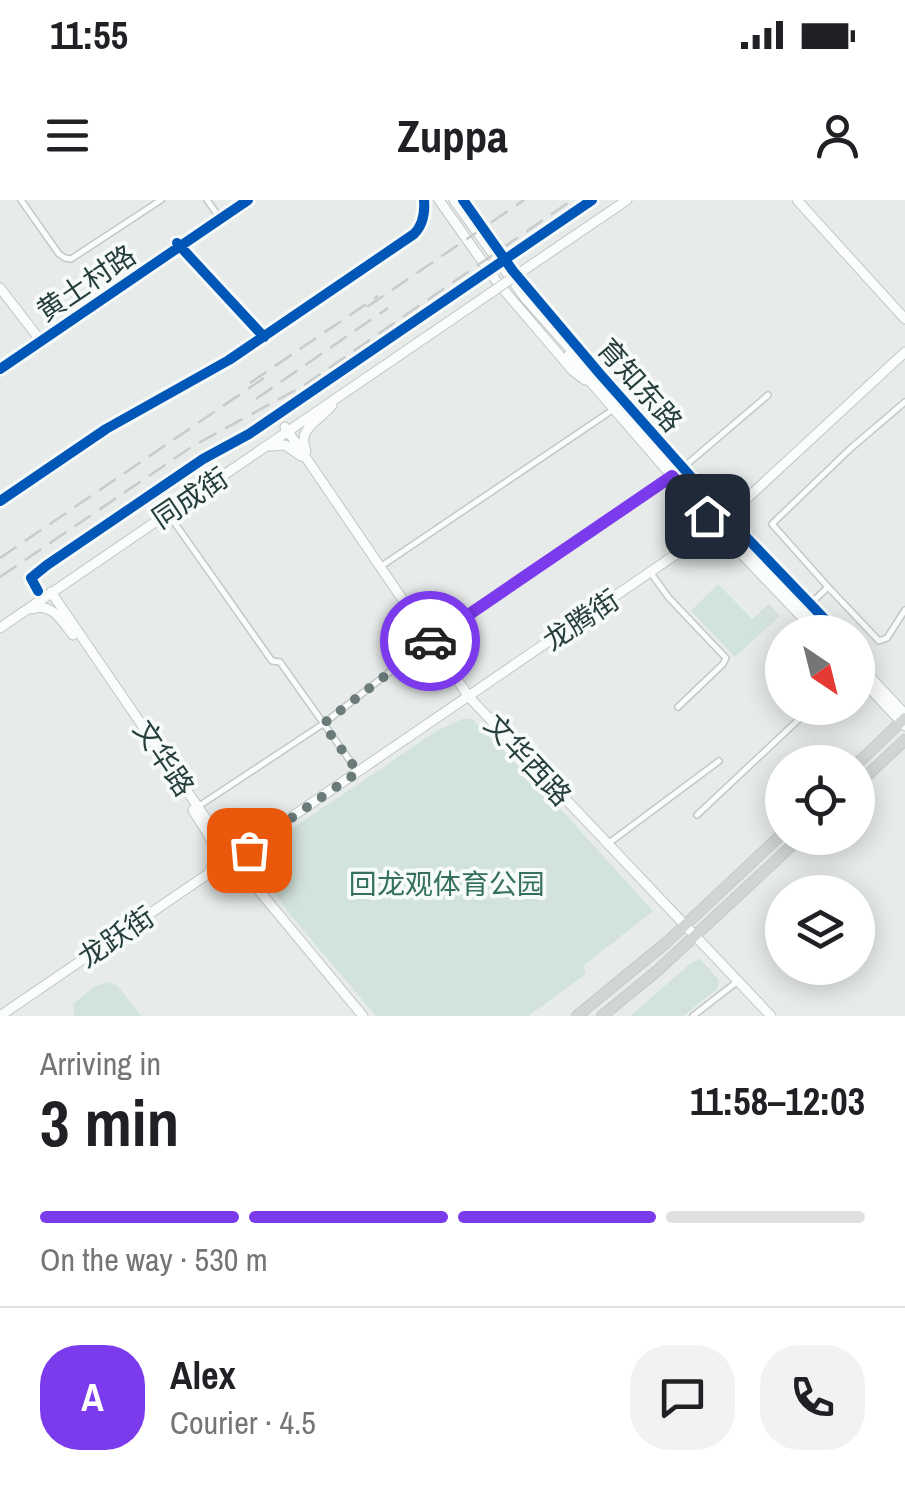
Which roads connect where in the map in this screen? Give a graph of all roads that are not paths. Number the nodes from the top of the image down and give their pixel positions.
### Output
1 (21, 200) edge
2 (161, 200) edge
3 (207, 200) edge
4 (240, 200) edge
5 (248, 200) edge
6 (424, 200) edge
7 (450, 200) edge
8 (618, 200) edge
9 (627, 200) edge
10 (797, 200) edge
11 (219, 217) junction
12 (179, 244) junction
13 (520, 270) junction
14 (0, 288) edge
15 (490, 290) junction
16 (905, 319) edge
17 (264, 337) junction
18 (40, 339) junction
19 (905, 352) edge
20 (0, 366) edge
21 (598, 385) junction
22 (342, 395) junction
23 (768, 396) dead end
24 (905, 402) edge
25 (614, 408) junction
26 (286, 429) junction
27 (312, 468) junction
28 (230, 471) junction
29 (675, 474) junction
30 (321, 480) junction
31 (0, 501) edge
32 (174, 522) dead end
33 (720, 525) junction
34 (103, 558) junction
35 (380, 567) junction
36 (650, 572) junction
37 (828, 588) junction
38 (48, 592) junction
39 (905, 610) edge
40 (802, 612) junction
41 (804, 615) edge
42 (806, 615) edge
43 (0, 626) edge
44 (74, 634) junction
45 (430, 641) junction
46 (89, 648) junction
47 (875, 688) edge
48 (468, 696) junction
49 (678, 707) dead end
50 (904, 720) edge
51 (323, 724) junction
52 (793, 725) edge
53 (884, 738) junction
54 (905, 740) edge
55 (875, 747) edge
56 (895, 750) junction
57 (719, 761) dead end
58 (875, 768) edge
59 (358, 772) junction
60 (195, 809) junction
61 (697, 815) dead end
62 (280, 826) junction
63 (269, 833) junction
64 (608, 844) junction
65 (765, 850) edge
66 (782, 855) edge
67 (230, 859) junction
68 (198, 882) junction
69 (250, 888) junction
70 (164, 904) junction
71 (275, 910) junction
72 (685, 925) junction
73 (694, 936) junction
74 (738, 981) junction
75 (0, 1016) edge
76 (359, 1016) edge
77 (577, 1016) edge
78 (602, 1016) edge
79 (693, 1016) edge
80 (771, 1016) edge

1 - 2 street
3 - 11 street
4 - 11 street, 黄土村路
5 - 11 street, 黄土村路
6 - 17 street
7 - 21 street, 育知东路
8 - 13 street, 同成街
9 - 13 street, 同成街
10 - 16 street
11 - 12 street, 黄土村路
12 - 17 street
12 - 18 street, 黄土村路
13 - 15 street, 同成街, bridge
14 - 18 street
15 - 22 street, 同成街
15 - 26 street, 同成街
17 - 31 street
18 - 20 street, 黄土村路
19 - 33 street, 龙腾街
21 - 25 street, 育知东路
21 - 29 street, 育知东路
22 - 26 street, 同成街
22 - 30 street
23 - 29 street
24 - 37 street
25 - 29 street, 育知东路
25 - 35 street
26 - 27 street, 文华西路
26 - 28 street, 同成街
26 - 38 street, 同成街
27 - 28 street
27 - 30 street, 文华西路
28 - 34 street, 同成街
29 - 33 street, 育知东路
29 - 45 street
30 - 35 street, 文华西路
32 - 51 street
33 - 36 street, 龙腾街
33 - 40 street, 育知东路
34 - 38 street, 同成街
34 - 46 street
35 - 45 street, 文华西路
36 - 48 street, 龙腾街
36 - 49 street
37 - 39 street
37 - 40 street
38 - 43 street, 同成街
38 - 44 street, 文华路
38 - 46 street, 文华路
40 - 41 street, 育知东路
40 - 42 street, 育知东路
43 - 44 street
44 - 60 street, 文华路
45 - 48 street, 文华西路
45 - 51 street
46 - 60 street, 文华路
47 - 50 street
48 - 59 street, 龙腾街
48 - 64 street, 文华西路
50 - 53 main road
51 - 59 street
51 - 60 street
52 - 61 street
53 - 55 main road
53 - 56 main road
54 - 56 main road
56 - 58 main road
57 - 64 street
59 - 62 street, 龙腾街
60 - 62 street
60 - 67 street, 文华路
60 - 68 street
62 - 63 street, 龙腾街
63 - 67 street, 龙腾街
63 - 71 street
64 - 72 street, 文华西路
65 - 72 main road
66 - 73 main road
67 - 68 street, 龙跃街
67 - 69 street, 文华路
67 - 71 street, 文华路
68 - 70 street, 龙跃街
69 - 70 street
69 - 76 street, 文华路
70 - 75 street, 龙跃街
71 - 76 street, 文华路
72 - 73 street, 文华西路
72 - 77 main road
73 - 74 street, 文华西路
73 - 78 main road
74 - 79 street
74 - 80 street, 文华西路

